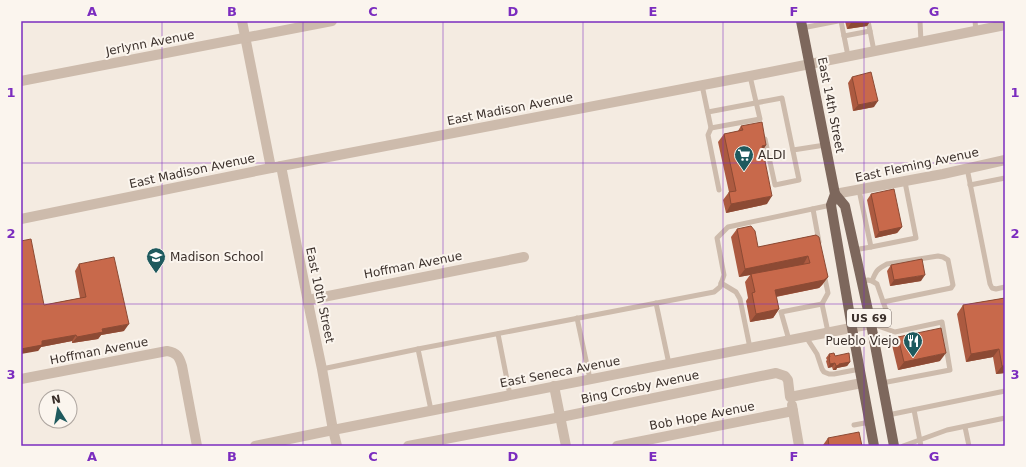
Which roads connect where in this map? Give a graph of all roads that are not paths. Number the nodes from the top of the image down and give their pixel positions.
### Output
1 (242, 21) edge
2 (332, 21) edge
3 (838, 21) edge
4 (841, 21) edge
5 (868, 21) edge
6 (920, 21) edge
7 (801, 25) edge
8 (1005, 25) edge
9 (976, 26) edge
10 (870, 31) junction
11 (844, 36) junction
12 (245, 37) junction
13 (921, 42) junction
14 (874, 51) junction
15 (848, 56) junction
16 (809, 64) junction
17 (750, 76) junction
18 (21, 81) edge
19 (702, 85) junction
20 (757, 103) junction
21 (708, 112) junction
22 (760, 118) junction
23 (762, 126) edge
24 (711, 128) junction
25 (764, 133) edge
26 (825, 145) junction
27 (793, 150) junction
28 (1005, 160) edge
29 (281, 166) junction
30 (271, 168) junction
31 (967, 168) junction
32 (1005, 178) edge
33 (905, 182) junction
34 (970, 185) junction
35 (718, 190) dead end
36 (859, 190) junction
37 (835, 194) junction
38 (831, 205) junction
39 (813, 209) junction
40 (21, 219) edge
41 (820, 247) edge
42 (871, 247) junction
43 (854, 250) junction
44 (524, 257) dead end
45 (824, 270) edge
46 (872, 281) junction
47 (861, 282) junction
48 (721, 283) junction
49 (1005, 287) edge
50 (308, 300) junction
51 (883, 302) junction
52 (656, 303) junction
53 (822, 304) junction
54 (578, 318) junction
55 (871, 324) junction
56 (852, 328) junction
57 (498, 334) junction
58 (831, 335) junction
59 (806, 336) junction
60 (789, 340) junction
61 (750, 348) junction
62 (821, 348) dead end
63 (418, 349) junction
64 (815, 350) junction
65 (669, 364) junction
66 (322, 370) junction
67 (860, 370) junction
68 (21, 379) edge
69 (590, 379) junction
70 (862, 383) junction
71 (882, 383) junction
72 (554, 386) junction
73 (1005, 392) edge
74 (510, 395) junction
75 (790, 397) junction
76 (430, 410) junction
77 (914, 410) junction
78 (793, 411) junction
79 (888, 415) junction
80 (561, 417) junction
81 (1005, 418) edge
82 (870, 422) junction
83 (854, 425) dead end
84 (965, 426) junction
85 (333, 430) junction
86 (920, 440) junction
87 (197, 446) edge
88 (255, 446) edge
89 (337, 446) edge
90 (408, 446) edge
91 (566, 446) edge
92 (617, 446) edge
93 (799, 446) edge
94 (874, 446) edge
95 (894, 446) edge
96 (903, 446) edge
97 (921, 446) edge
98 (969, 446) edge

1 - 12 street
2 - 12 street, Jerlynn Avenue
3 - 7 lane
4 - 11 lane
5 - 10 lane
6 - 13 lane
7 - 16 main road, East 14th Street / US 69
8 - 9 street, East Madison Avenue
9 - 13 street, East Madison Avenue
10 - 11 lane
10 - 14 lane
11 - 15 lane
12 - 18 street, Jerlynn Avenue
12 - 30 street
13 - 14 street, East Madison Avenue
14 - 15 street, East Madison Avenue
15 - 16 street, East Madison Avenue
16 - 17 street, East Madison Avenue
16 - 26 main road, East 14th Street / US 69
17 - 19 street, East Madison Avenue
17 - 20 lane
19 - 21 lane
19 - 29 street, East Madison Avenue
20 - 21 lane
20 - 22 lane
20 - 27 lane
21 - 24 lane
22 - 23 lane
22 - 24 lane
24 - 35 lane
25 - 27 lane
26 - 27 lane
26 - 37 main road, East 14th Street / US 69
28 - 31 street, East Fleming Avenue
29 - 30 street, East Madison Avenue
29 - 50 street, East 10th Street
30 - 40 street, East Madison Avenue
31 - 33 street, East Fleming Avenue
31 - 34 lane
32 - 34 lane
33 - 36 street, East Fleming Avenue
33 - 42 lane
34 - 49 lane
36 - 37 street, East Fleming Avenue
36 - 42 lane
37 - 38 main road, US 69
37 - 43 main road, East 14th Street / US 69
38 - 39 lane
38 - 56 main road, US 69
39 - 41 lane
39 - 48 lane
42 - 43 lane
43 - 47 main road, East 14th Street / US 69
44 - 50 street, Hoffman Avenue
45 - 53 lane
46 - 47 lane
46 - 51 lane
46 - 51 lane
47 - 55 main road, East 14th Street / US 69
48 - 52 lane
48 - 61 lane
50 - 66 street, East 10th Street
51 - 55 lane
52 - 54 lane
52 - 65 lane
53 - 58 lane
53 - 60 lane
54 - 57 lane
54 - 69 lane
55 - 56 street, East Seneca Avenue
55 - 71 main road, East 14th Street / US 69
55 - 71 lane
56 - 58 street, East Seneca Avenue
56 - 67 main road, US 69
57 - 63 lane
57 - 74 lane
58 - 59 street, East Seneca Avenue
59 - 60 street, East Seneca Avenue
59 - 64 lane
60 - 61 street, East Seneca Avenue
61 - 65 street, East Seneca Avenue
62 - 64 lane
63 - 66 lane
63 - 76 lane
64 - 67 lane
65 - 69 street, East Seneca Avenue
66 - 85 street, East 10th Street
67 - 70 main road, US 69
68 - 87 street, Hoffman Avenue
69 - 72 street, East Seneca Avenue
70 - 75 street
70 - 82 main road, US 69
71 - 79 main road, East 14th Street / US 69
72 - 74 street, East Seneca Avenue
72 - 80 street
73 - 77 lane
74 - 76 street, East Seneca Avenue
75 - 78 street
75 - 80 street, Bing Crosby Avenue
76 - 85 street, East Seneca Avenue
77 - 79 lane
77 - 86 lane
78 - 92 street, Bob Hope Avenue
78 - 93 street
79 - 95 main road, East 14th Street / US 69
80 - 90 street, Bing Crosby Avenue
80 - 91 street
81 - 84 lane
82 - 83 lane
82 - 94 main road, US 69
84 - 86 lane
84 - 98 lane
85 - 88 street, East Seneca Avenue
85 - 89 street, East 10th Street
86 - 96 lane
86 - 97 lane

